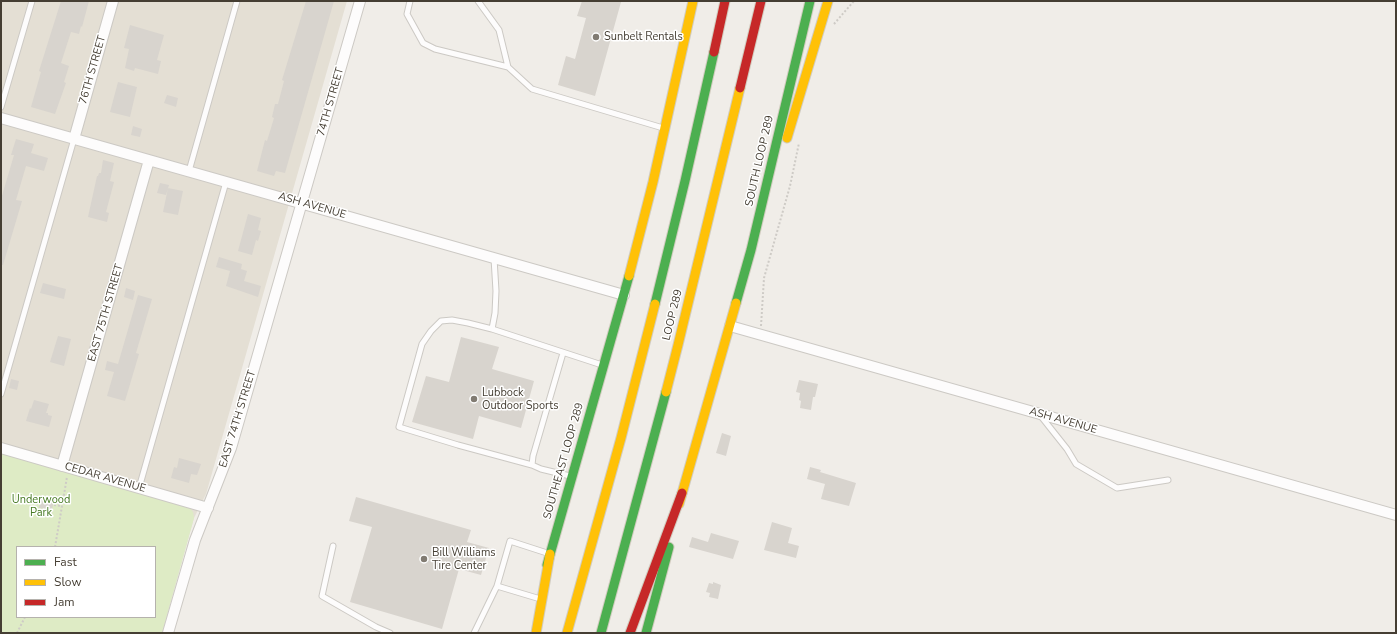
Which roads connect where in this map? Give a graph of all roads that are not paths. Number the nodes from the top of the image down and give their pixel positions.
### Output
1 (32, 1) edge
2 (113, 1) edge
3 (237, 1) edge
4 (360, 1) edge
5 (410, 1) edge
6 (478, 1) edge
7 (693, 1) edge
8 (725, 1) edge
9 (762, 1) edge
10 (810, 1) edge
11 (828, 1) edge
12 (508, 67) junction
13 (1, 107) edge
14 (1, 118) edge
15 (664, 129) junction
16 (74, 139) junction
17 (150, 160) junction
18 (189, 171) junction
19 (226, 182) junction
20 (301, 203) junction
21 (751, 250) junction
22 (494, 258) junction
23 (624, 295) junction
24 (730, 326) junction
25 (492, 329) junction
26 (563, 353) junction
27 (604, 366) junction
28 (1, 394) edge
29 (1039, 414) junction
30 (1, 448) edge
31 (532, 465) junction
32 (66, 467) junction
33 (573, 477) junction
34 (1168, 480) dead end
35 (139, 488) junction
36 (682, 493) junction
37 (208, 508) junction
38 (1396, 515) edge
39 (333, 546) dead end
40 (550, 554) junction
41 (497, 586) junction
42 (538, 598) junction
43 (168, 633) edge
44 (390, 633) edge
45 (474, 633) edge
46 (527, 633) edge
47 (536, 633) edge
48 (567, 633) edge
49 (601, 633) edge
50 (630, 633) edge
51 (646, 633) edge

1 - 13 lane
2 - 16 street, 76TH STREET
3 - 18 lane
4 - 20 street, 74TH STREET
5 - 12 lane
6 - 12 lane
7 - 15 main road
8 - 48 main road, LOOP 289
9 - 49 main road, LOOP 289
10 - 21 main road, SOUTH LOOP 289
11 - 21 main road
12 - 15 lane
14 - 16 street, ASH AVENUE
15 - 23 main road
16 - 17 street, ASH AVENUE
16 - 28 lane
17 - 18 street, ASH AVENUE
17 - 32 street, EAST 75TH STREET
18 - 19 street, ASH AVENUE
19 - 20 street, ASH AVENUE
19 - 35 lane
20 - 22 street, ASH AVENUE
20 - 37 street, EAST 74TH STREET
21 - 24 main road, SOUTH LOOP 289
22 - 23 street, ASH AVENUE
22 - 25 lane
23 - 27 main road, SOUTHEAST LOOP 289
24 - 29 street, ASH AVENUE
24 - 36 main road
25 - 26 lane
25 - 31 lane
26 - 27 lane
26 - 31 lane
27 - 33 main road, SOUTHEAST LOOP 289
29 - 34 lane
29 - 38 street, ASH AVENUE
30 - 32 street, CEDAR AVENUE
31 - 33 lane
32 - 35 street, CEDAR AVENUE
33 - 40 main road, SOUTHEAST LOOP 289
35 - 37 street, CEDAR AVENUE
36 - 50 main road
36 - 51 main road
37 - 43 street, EAST 74TH STREET
39 - 44 lane
40 - 41 lane
40 - 42 main road, SOUTHEAST LOOP 289
40 - 47 main road
41 - 42 lane
41 - 45 lane
42 - 46 main road, SOUTHEAST LOOP 289

